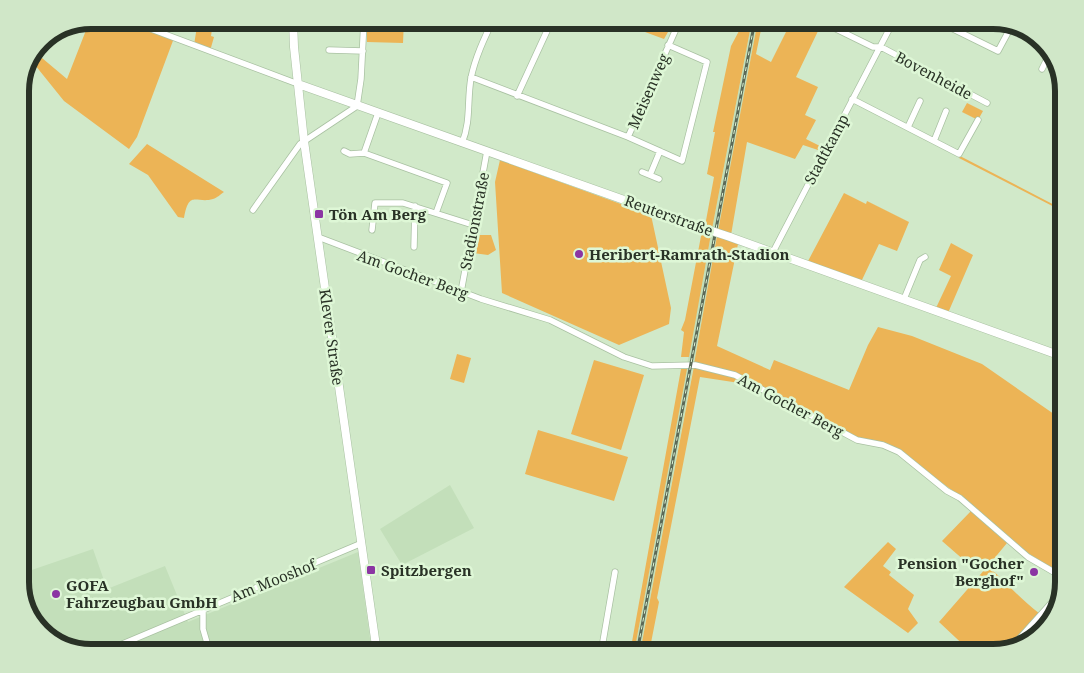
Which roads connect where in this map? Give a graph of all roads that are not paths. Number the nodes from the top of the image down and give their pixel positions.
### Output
1 (151, 29) edge
2 (293, 29) edge
3 (364, 29) edge
4 (489, 29) edge
5 (548, 29) edge
6 (676, 29) edge
7 (836, 29) edge
8 (889, 29) edge
9 (953, 29) edge
10 (1009, 31) edge
11 (668, 45) junction
12 (880, 47) junction
13 (329, 50) dead end
14 (363, 51) junction
15 (1047, 59) edge
16 (1042, 69) dead end
17 (472, 77) junction
18 (295, 83) junction
19 (517, 96) junction
20 (852, 99) junction
21 (920, 101) dead end
22 (987, 103) dead end
23 (357, 106) junction
24 (946, 111) dead end
25 (378, 113) junction
26 (978, 120) dead end
27 (908, 128) junction
28 (628, 137) junction
29 (304, 141) junction
30 (934, 141) junction
31 (462, 143) junction
32 (344, 151) dead end
33 (487, 151) junction
34 (660, 152) junction
35 (364, 153) junction
36 (642, 172) dead end
37 (650, 175) junction
38 (659, 179) dead end
39 (415, 206) junction
40 (253, 210) dead end
41 (436, 213) junction
42 (473, 225) junction
43 (372, 230) dead end
44 (318, 237) junction
45 (414, 246) dead end
46 (773, 252) junction
47 (925, 256) dead end
48 (461, 292) junction
49 (904, 299) junction
50 (1055, 353) edge
51 (362, 543) junction
52 (615, 572) dead end
53 (1055, 573) edge
54 (1052, 602) edge
55 (203, 609) junction
56 (1019, 639) edge
57 (122, 644) edge
58 (207, 644) edge
59 (376, 644) edge
60 (603, 644) edge

1 - 18 street, Reuterstraße
2 - 18 street, Klever Straße
3 - 14 street
4 - 17 street
5 - 19 street
6 - 11 street, Meisenweg
7 - 12 street
8 - 12 street, Stadtkamp
9 - 10 street
11 - 28 street, Meisenweg
11 - 34 street
12 - 20 street, Stadtkamp
12 - 22 street, Bovenheide
13 - 14 street
14 - 23 street
15 - 16 street
17 - 19 street, Meisenweg
17 - 31 street
18 - 23 street, Reuterstraße
18 - 29 street, Klever Straße
19 - 28 street, Meisenweg
20 - 27 street
20 - 46 street, Stadtkamp
21 - 27 street
23 - 25 street, Reuterstraße
23 - 29 street
24 - 30 street
25 - 31 street, Reuterstraße
25 - 35 street
26 - 30 street
27 - 30 street
28 - 34 street
29 - 40 street
29 - 44 street, Klever Straße
31 - 33 street, Reuterstraße
32 - 35 street
33 - 42 street, Stadionstraße
33 - 46 street, Reuterstraße, bridge
34 - 37 street
35 - 41 street
36 - 37 street
37 - 38 street
39 - 41 street
39 - 43 street
39 - 45 street
41 - 42 street
42 - 48 street, Stadionstraße
44 - 48 street, Am Gocher Berg
44 - 51 street, Klever Straße
46 - 49 street, Reuterstraße
47 - 49 street
48 - 53 street, Am Gocher Berg
49 - 50 street, Reuterstraße
51 - 55 street, Am Mooshof
51 - 59 street, Klever Straße
52 - 60 street
54 - 56 street
55 - 57 street, Am Mooshof
55 - 58 street

